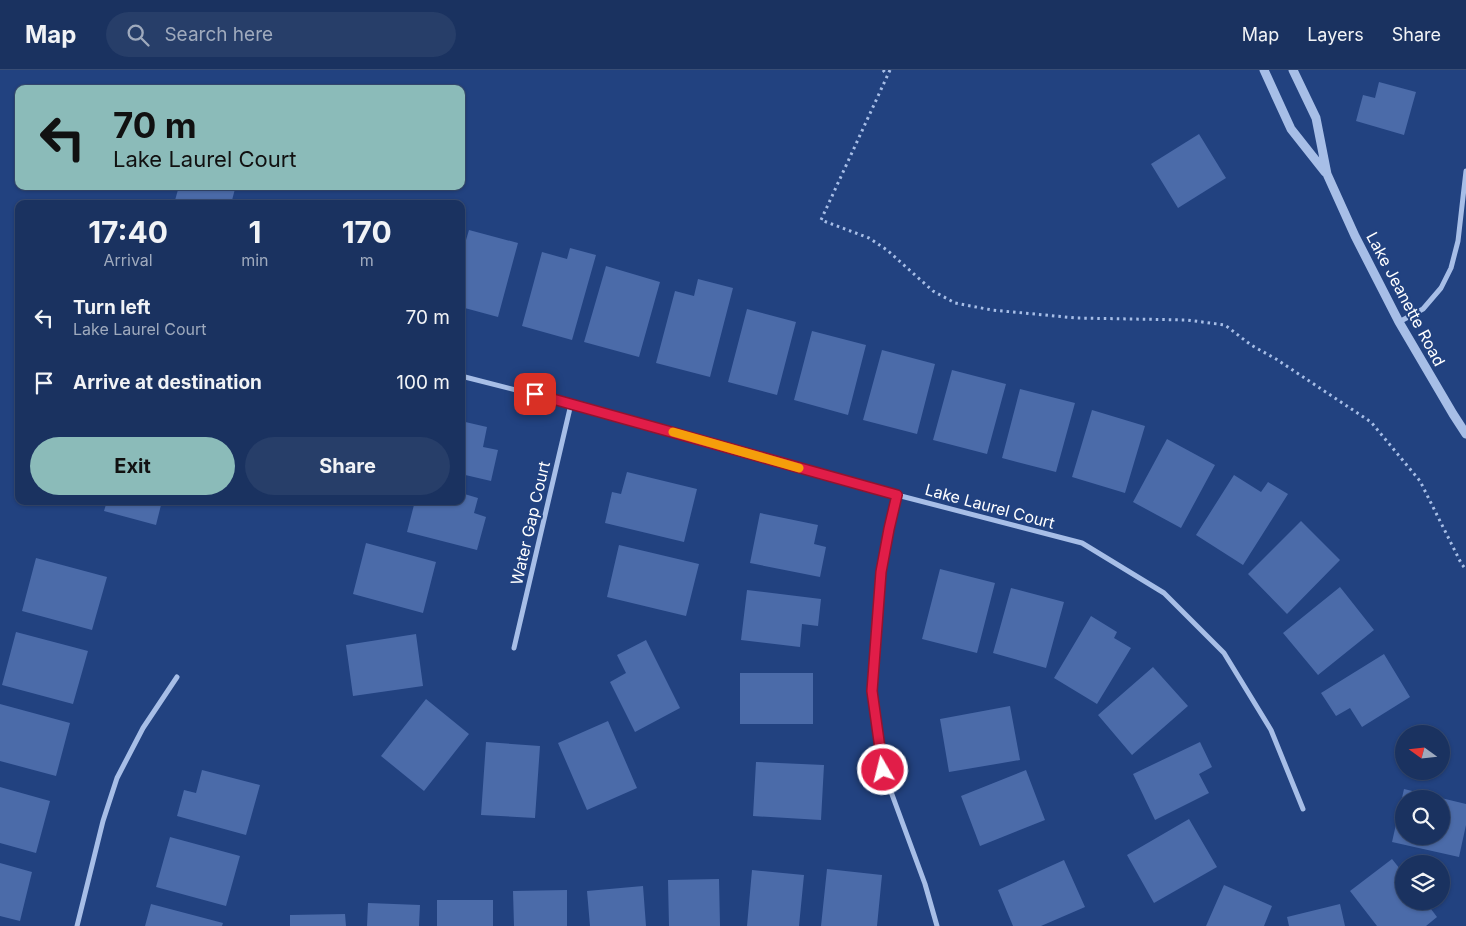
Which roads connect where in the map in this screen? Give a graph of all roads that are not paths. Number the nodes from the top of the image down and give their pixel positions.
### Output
1 (1264, 70) edge
2 (1293, 70) edge
3 (1466, 171) edge
4 (1327, 174) junction
5 (1399, 322) junction
6 (465, 377) edge
7 (571, 404) junction
8 (1466, 434) edge
9 (897, 495) junction
10 (514, 648) dead end
11 (177, 677) dead end
12 (1302, 810) dead end
13 (77, 926) edge
14 (937, 926) edge

1 - 4 street, Lake Jeanette Road
2 - 4 street, Lake Jeanette Road
3 - 5 street
4 - 5 street, Lake Jeanette Road
5 - 8 street, Lake Jeanette Road
6 - 7 street, Lake Laurel Court
7 - 9 street, Lake Laurel Court
7 - 10 street, Water Gap Court
9 - 12 street, Lake Laurel Court
9 - 14 street
11 - 13 street

